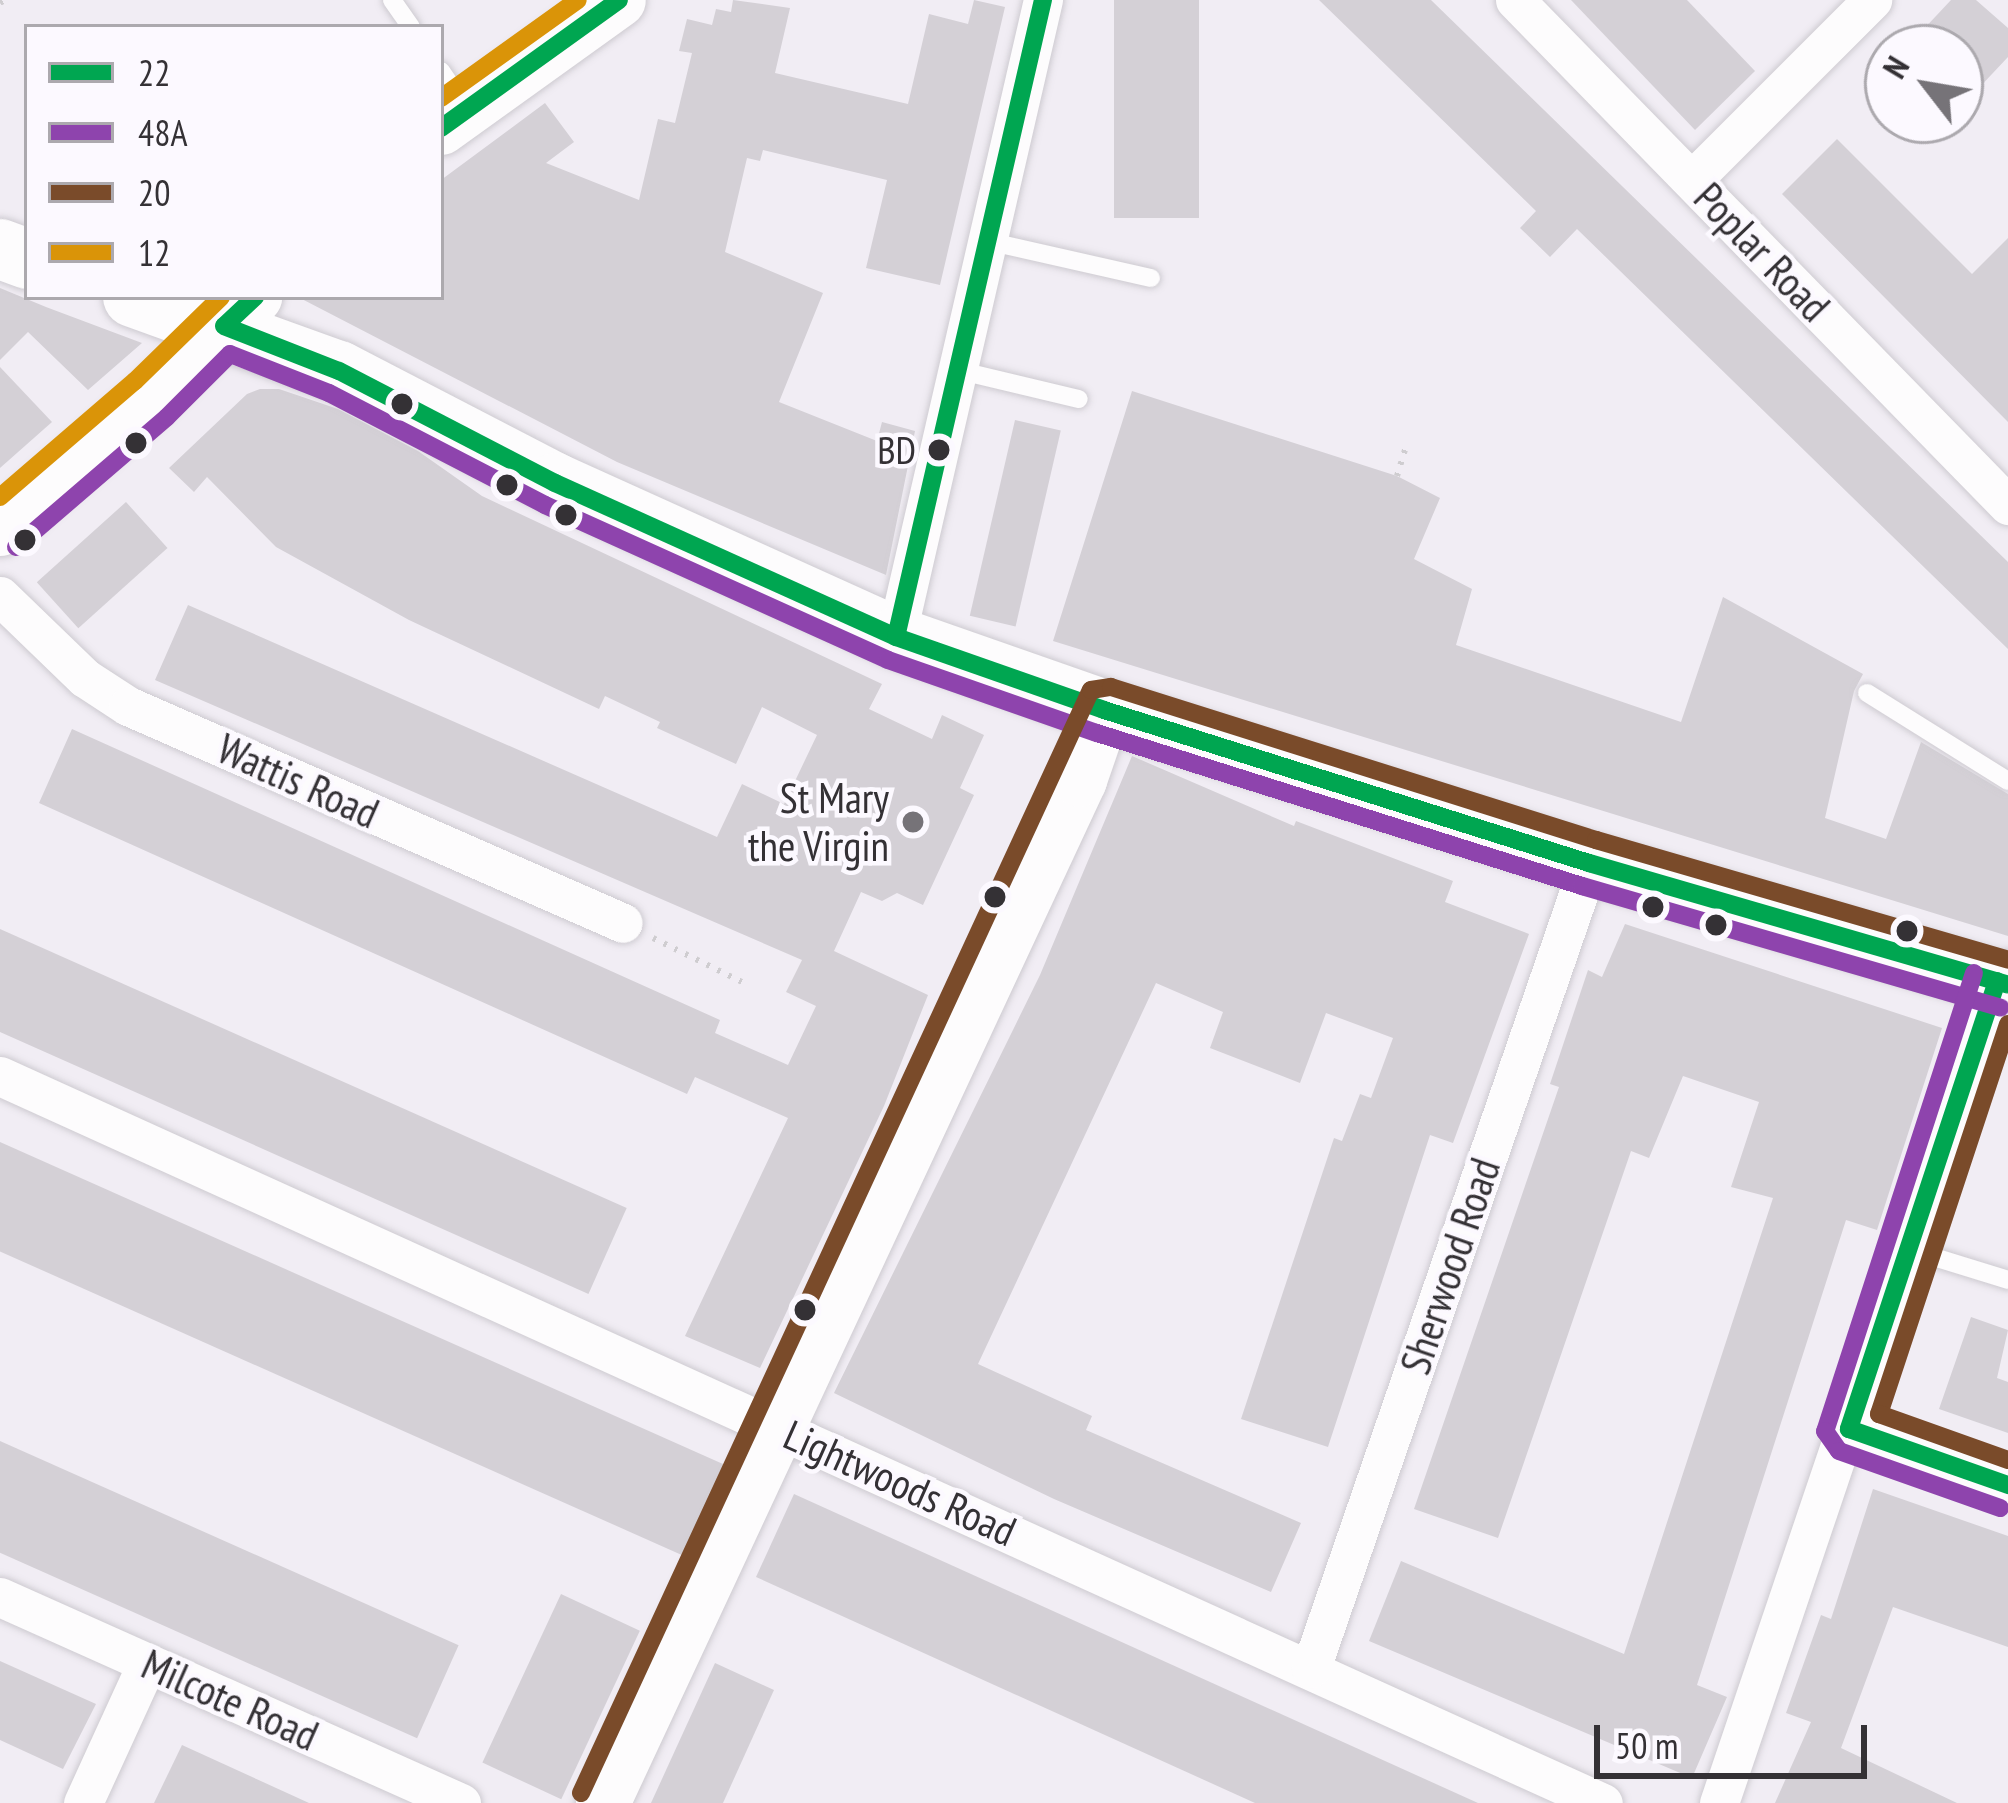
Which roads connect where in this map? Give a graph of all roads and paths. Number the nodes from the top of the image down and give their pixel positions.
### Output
1 (619, 0) edge
2 (1042, 0) edge
3 (1515, 0) edge
4 (1872, 0) edge
5 (449, 102) edge
6 (1692, 180) junction
7 (987, 241) junction
8 (1151, 278) dead end
9 (156, 300) edge
10 (239, 311) edge
11 (957, 370) junction
12 (1079, 399) dead end
13 (1405, 449) dead end
14 (1397, 476) dead end
15 (2008, 505) edge
16 (0, 530) edge
17 (0, 596) edge
18 (896, 637) junction
19 (1867, 693) dead end
20 (1104, 710) junction
21 (2008, 781) edge
22 (1589, 863) junction
23 (623, 923) joint
24 (2004, 978) edge
25 (742, 982) dead end
26 (0, 1076) edge
27 (1908, 1249) junction
28 (2008, 1280) edge
29 (780, 1428) junction
30 (1849, 1430) junction
31 (2008, 1485) edge
32 (0, 1597) edge
33 (147, 1663) junction
34 (1311, 1668) junction
35 (83, 1803) edge
36 (461, 1803) edge
37 (603, 1803) edge
38 (1603, 1803) edge
39 (1718, 1803) edge

1 - 5 street
2 - 7 street
3 - 6 street, Poplar Road
4 - 6 street
6 - 15 street, Poplar Road
7 - 8 lane
7 - 11 street
9 - 10 main road
10 - 16 street
10 - 18 main road
11 - 12 lane
11 - 18 street
13 - 14 path
17 - 23 street, Wattis Road
18 - 20 main road
19 - 21 lane
20 - 22 main road
20 - 29 street
22 - 24 main road
22 - 34 street, Sherwood Road
23 - 25 path
24 - 27 street
26 - 29 street, Lightwoods Road
27 - 28 lane
27 - 30 street
29 - 34 street, Lightwoods Road
29 - 37 street
30 - 31 street
30 - 39 street
32 - 33 street, Milcote Road
33 - 35 street
33 - 36 street, Milcote Road
34 - 38 street, Lightwoods Road

